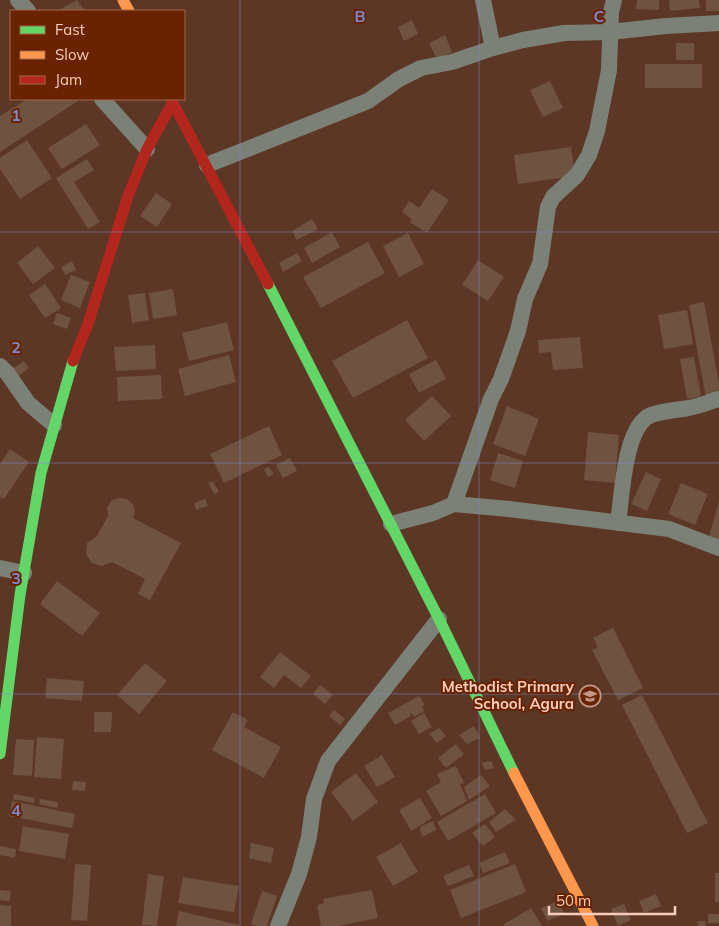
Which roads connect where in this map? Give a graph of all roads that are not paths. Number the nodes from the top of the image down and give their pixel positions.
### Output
1 (18, 0) edge
2 (483, 0) edge
3 (614, 0) edge
4 (27, 10) edge
5 (719, 23) edge
6 (610, 32) junction
7 (493, 48) junction
8 (103, 100) edge
9 (172, 100) edge
10 (147, 149) junction
11 (207, 165) junction
12 (0, 366) edge
13 (719, 399) edge
14 (54, 425) junction
15 (454, 504) junction
16 (618, 523) junction
17 (391, 524) junction
18 (719, 548) edge
19 (0, 568) edge
20 (24, 573) junction
21 (439, 619) junction
22 (0, 754) edge
23 (278, 926) edge
24 (593, 926) edge

1 - 4 street
2 - 7 street
3 - 6 street
5 - 6 street
6 - 7 street
6 - 15 street
7 - 11 street
8 - 10 street
9 - 10 street
9 - 11 street
10 - 14 street
11 - 17 street
12 - 14 street
13 - 16 street
14 - 20 street
15 - 16 street
15 - 17 street
16 - 18 street
17 - 21 street
19 - 20 street
20 - 22 street
21 - 23 street
21 - 24 street

